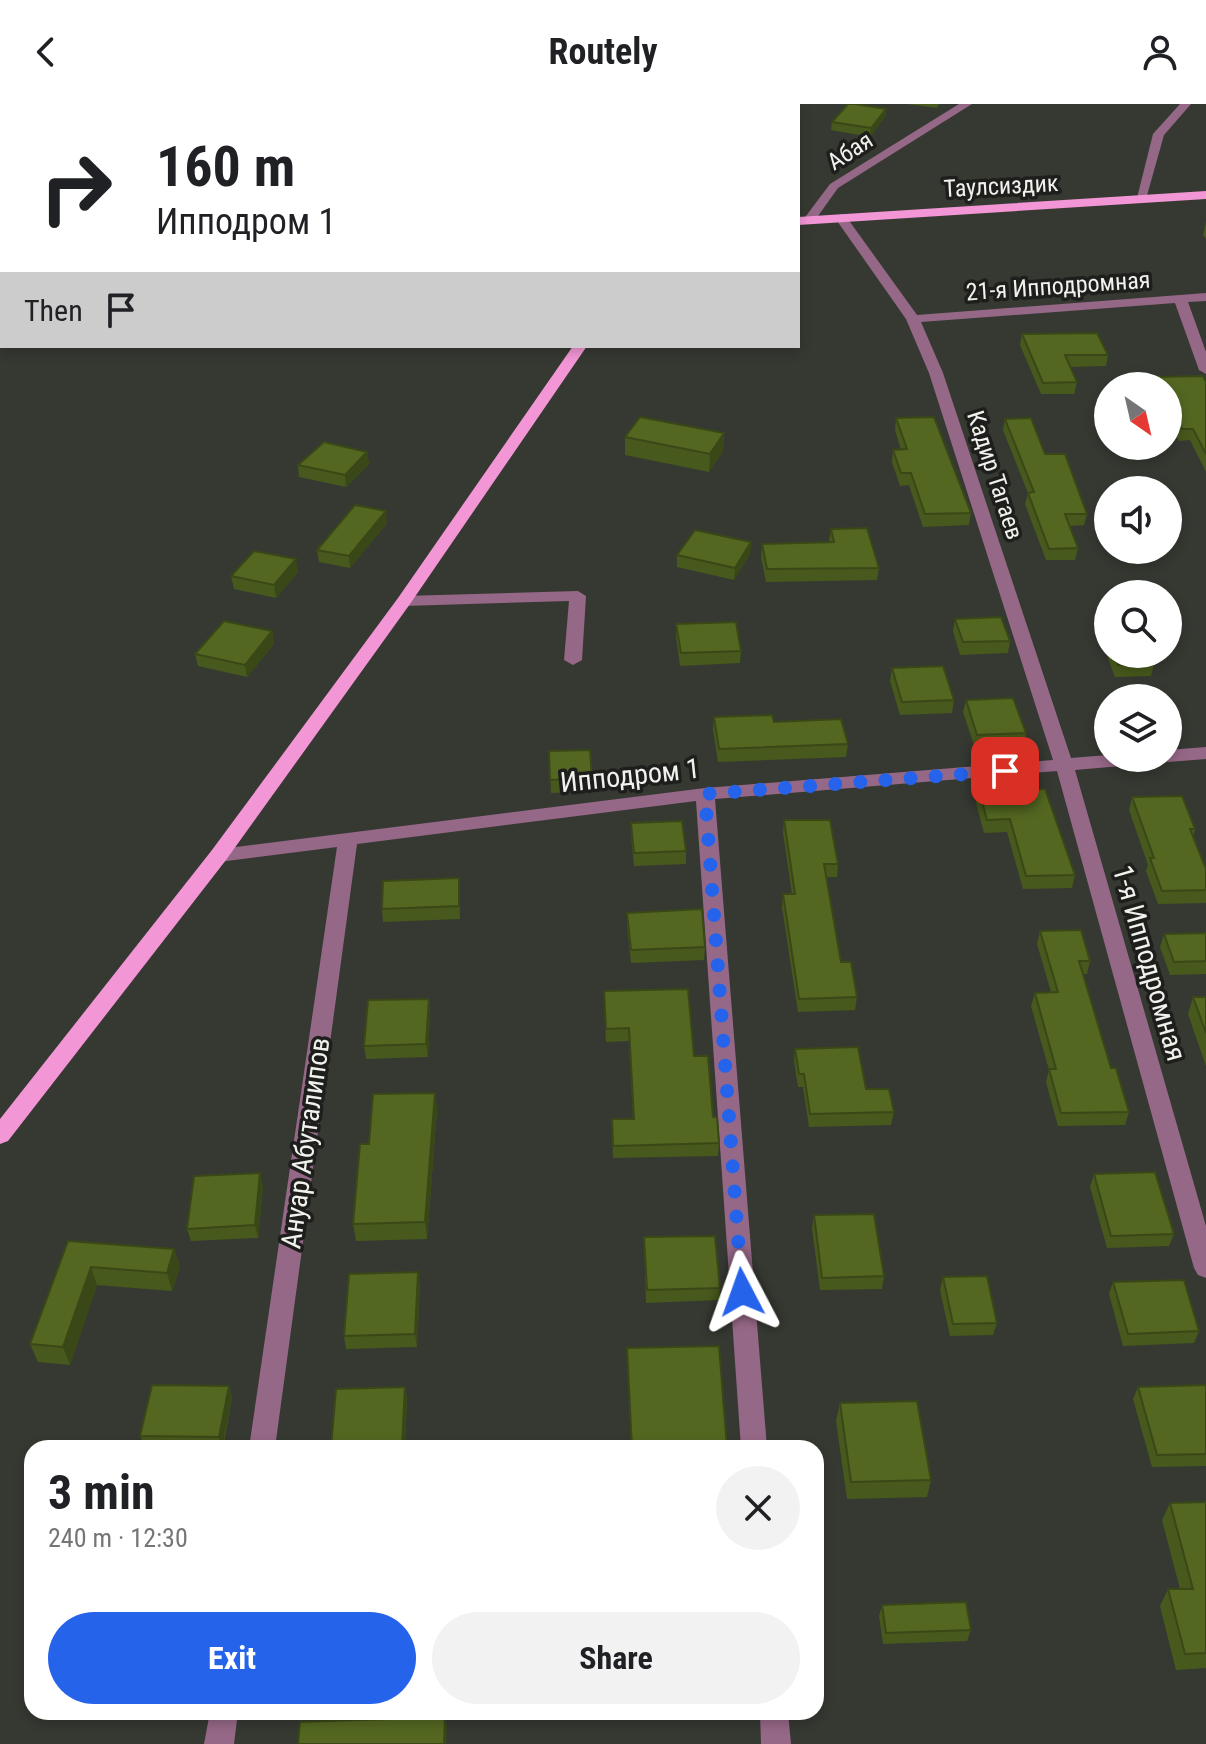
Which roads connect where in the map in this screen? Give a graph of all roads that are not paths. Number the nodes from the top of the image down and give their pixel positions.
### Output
1 (967, 104) edge
2 (1186, 104) edge
3 (1206, 195) edge
4 (1140, 199) junction
5 (841, 218) junction
6 (803, 221) edge
7 (1206, 297) edge
8 (1180, 299) junction
9 (913, 319) junction
10 (579, 348) edge
11 (1206, 370) edge
12 (404, 601) junction
13 (573, 660) dead end
14 (1206, 753) edge
15 (1182, 755) edge
16 (1094, 764) edge
17 (1065, 767) junction
18 (705, 794) junction
19 (348, 838) junction
20 (219, 855) junction
21 (0, 1135) edge
22 (1206, 1268) edge
23 (263, 1440) edge
24 (753, 1440) edge
25 (223, 1720) edge
26 (774, 1720) edge
27 (219, 1744) edge
28 (776, 1744) edge

1 - 6 street, Абая
2 - 4 street
3 - 4 main road, Таулсиздик
4 - 5 main road, Таулсиздик
5 - 6 main road, Таулсиздик
5 - 9 street, Кадир Тагаев
7 - 8 street, 21-я Ипподромная
8 - 9 street, 21-я Ипподромная
8 - 11 street
9 - 17 street, Кадир Тагаев
10 - 12 main road
12 - 13 street
12 - 20 main road
14 - 15 street
16 - 17 street, Ипподром 1
17 - 18 street, Ипподром 1
17 - 22 street, 1-я Ипподромная
18 - 19 street, Ипподром 1
18 - 24 street
19 - 20 street, Ипподром 1
19 - 23 street, Ануар Абуталипов
20 - 21 main road
25 - 27 street
26 - 28 street

